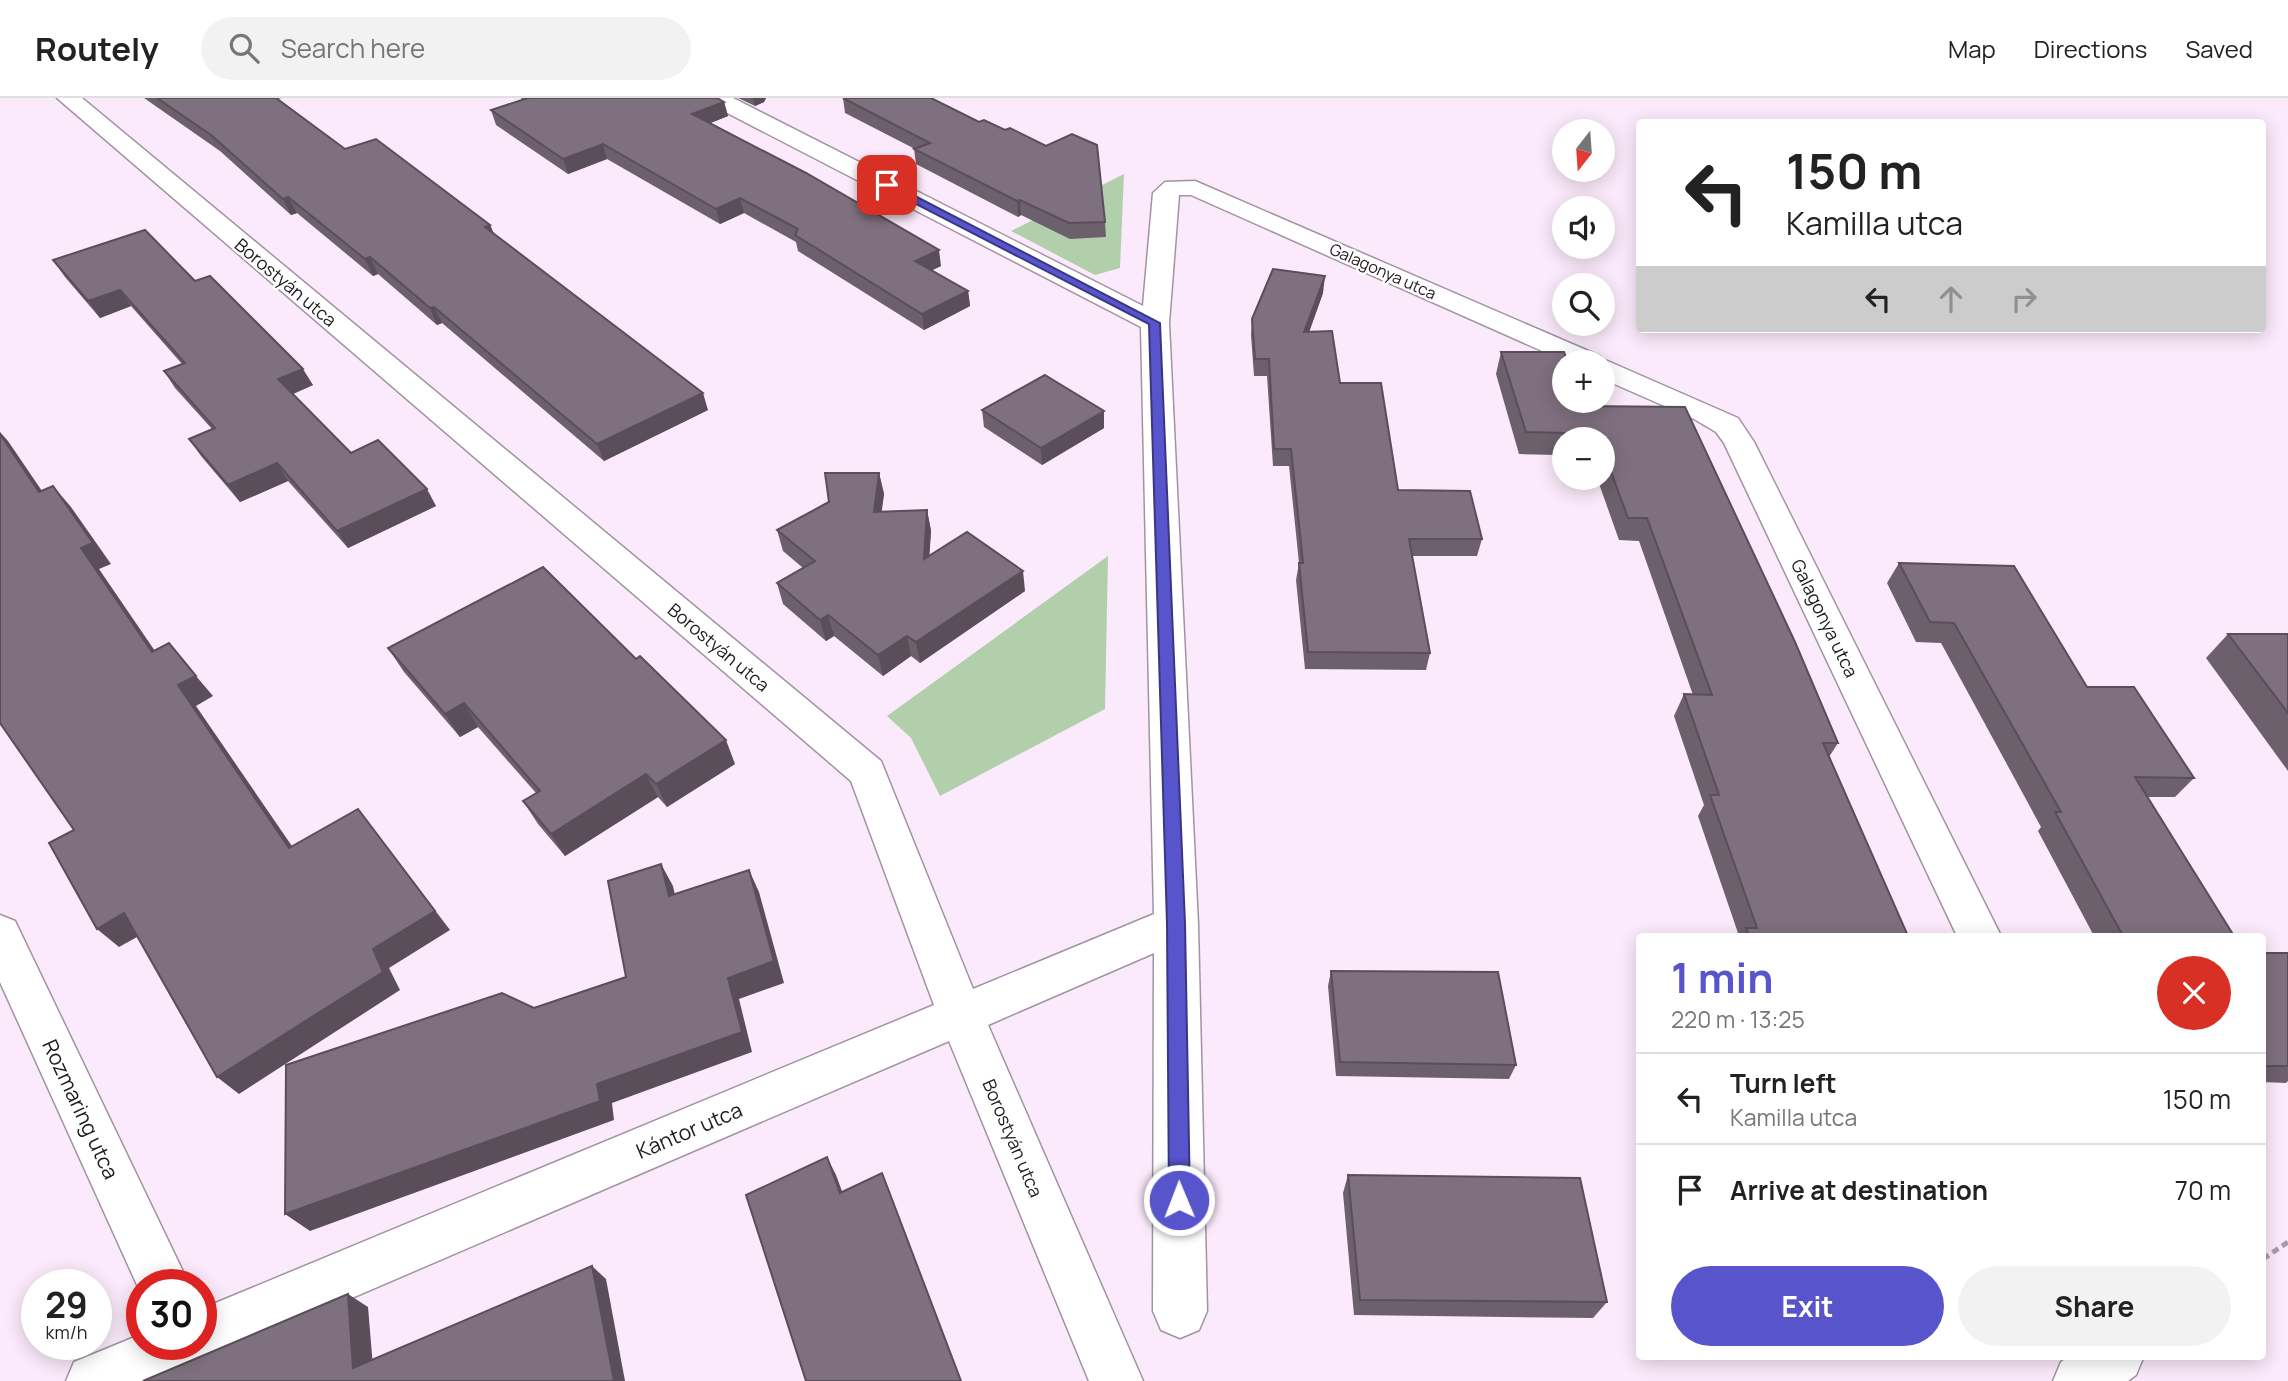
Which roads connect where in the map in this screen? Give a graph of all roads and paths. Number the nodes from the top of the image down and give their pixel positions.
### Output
1 (68, 98) edge
2 (716, 98) edge
3 (1155, 323) junction
4 (1563, 350) edge
5 (1615, 373) edge
6 (1176, 924) junction
7 (1978, 933) edge
8 (0, 934) edge
9 (961, 1015) junction
10 (2288, 1242) edge
11 (2266, 1257) edge
12 (156, 1269) edge
13 (1180, 1311) dead end
14 (217, 1329) edge
15 (144, 1360) edge
16 (2111, 1360) edge
17 (93, 1381) edge
18 (1116, 1381) edge
19 (2080, 1381) edge

1 - 9 street, Borostyán utca
2 - 3 street
3 - 4 street, Galagonya utca
3 - 6 street
5 - 7 street, Galagonya utca
6 - 9 street, Kántor utca
6 - 13 street
8 - 12 street, Rozmaring utca
9 - 14 street, Kántor utca
9 - 18 street, Borostyán utca
10 - 11 path
15 - 17 street
16 - 19 street

